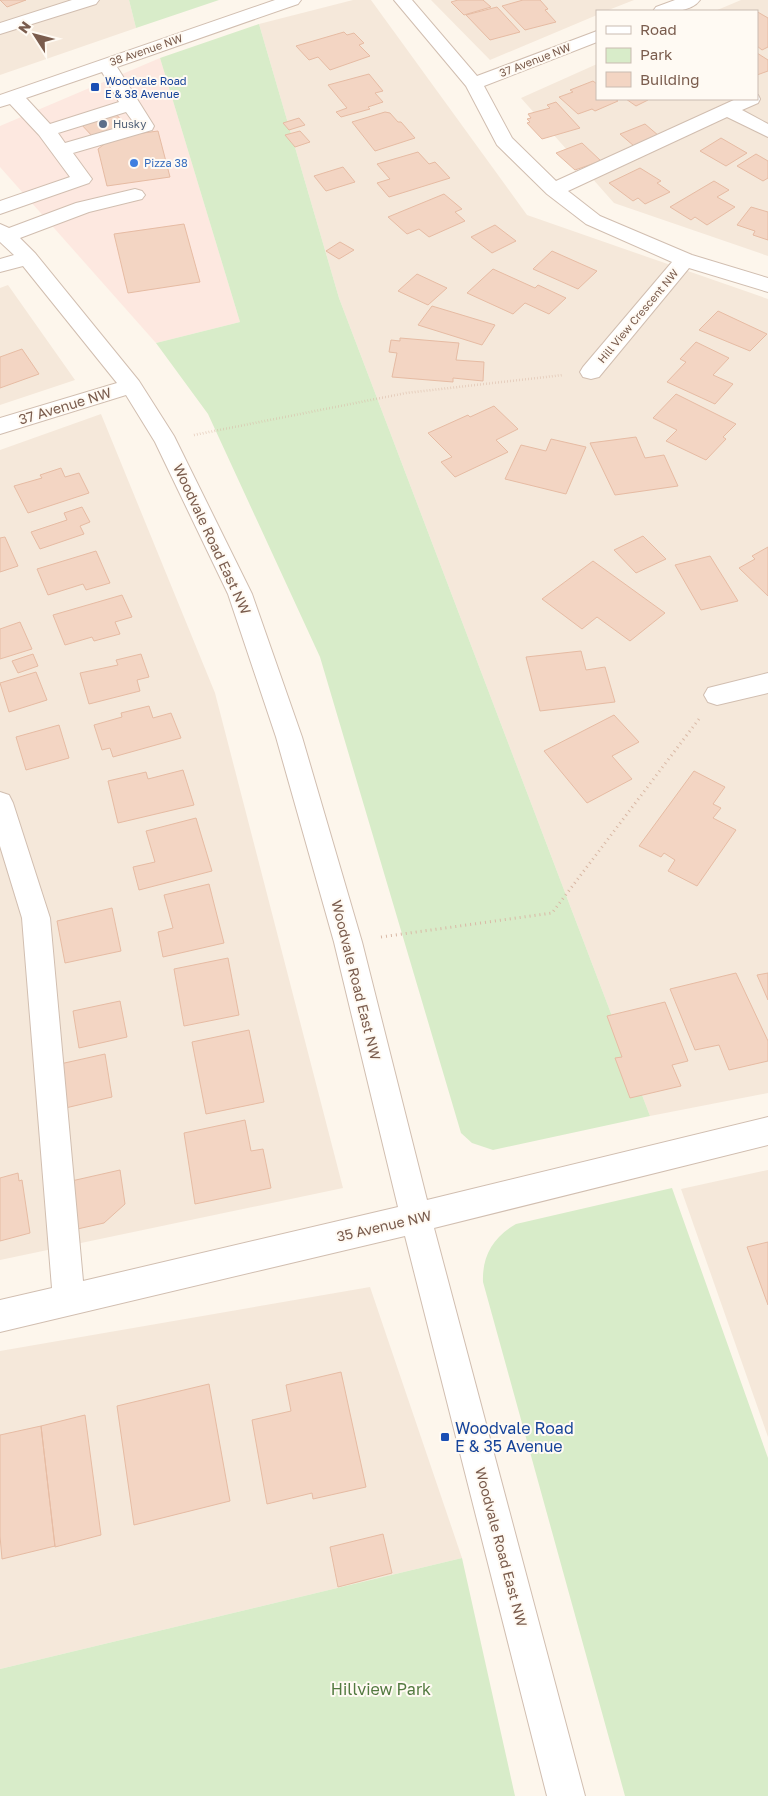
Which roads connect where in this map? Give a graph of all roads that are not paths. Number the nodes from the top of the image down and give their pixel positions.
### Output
1 (90, 0) edge
2 (292, 0) edge
3 (403, 0) edge
4 (691, 0) edge
5 (665, 10) edge
6 (0, 29) edge
7 (596, 36) edge
8 (106, 64) junction
9 (474, 84) junction
10 (6, 98) edge
11 (749, 100) edge
12 (130, 105) junction
13 (727, 110) junction
14 (768, 130) edge
15 (46, 131) junction
16 (60, 151) junction
17 (554, 190) junction
18 (135, 195) dead end
19 (0, 208) edge
20 (3, 233) edge
21 (28, 258) junction
22 (685, 260) junction
23 (0, 266) edge
24 (768, 285) edge
25 (591, 372) road end
26 (131, 386) junction
27 (0, 426) edge
28 (768, 683) edge
29 (717, 695) road end
30 (0, 803) edge
31 (768, 1131) edge
32 (416, 1218) junction
33 (69, 1300) junction
34 (0, 1316) edge
35 (566, 1796) edge

1 - 6 street
2 - 8 street, 38 Avenue NW
3 - 9 street, Hill View Crescent NW
4 - 5 street
7 - 9 street, 37 Avenue NW
8 - 10 street, 38 Avenue NW
8 - 12 street
9 - 17 street, Hill View Crescent NW
10 - 15 street
11 - 13 street
12 - 15 street
12 - 16 street
13 - 14 street
13 - 17 street
15 - 16 street
16 - 19 street
17 - 22 street, Hill View Crescent NW
18 - 20 street
20 - 21 street, Woodvale Road East NW
21 - 23 street
21 - 26 street, Woodvale Road East NW
22 - 24 street, Hill View Crescent NW
22 - 25 street, Hill View Crescent NW
26 - 27 street, 37 Avenue NW
26 - 32 street, Woodvale Road East NW
28 - 29 street
30 - 33 street
31 - 32 street, 35 Avenue NW
32 - 33 street, 35 Avenue NW
32 - 35 street, Woodvale Road East NW
33 - 34 street, 35 Avenue NW

